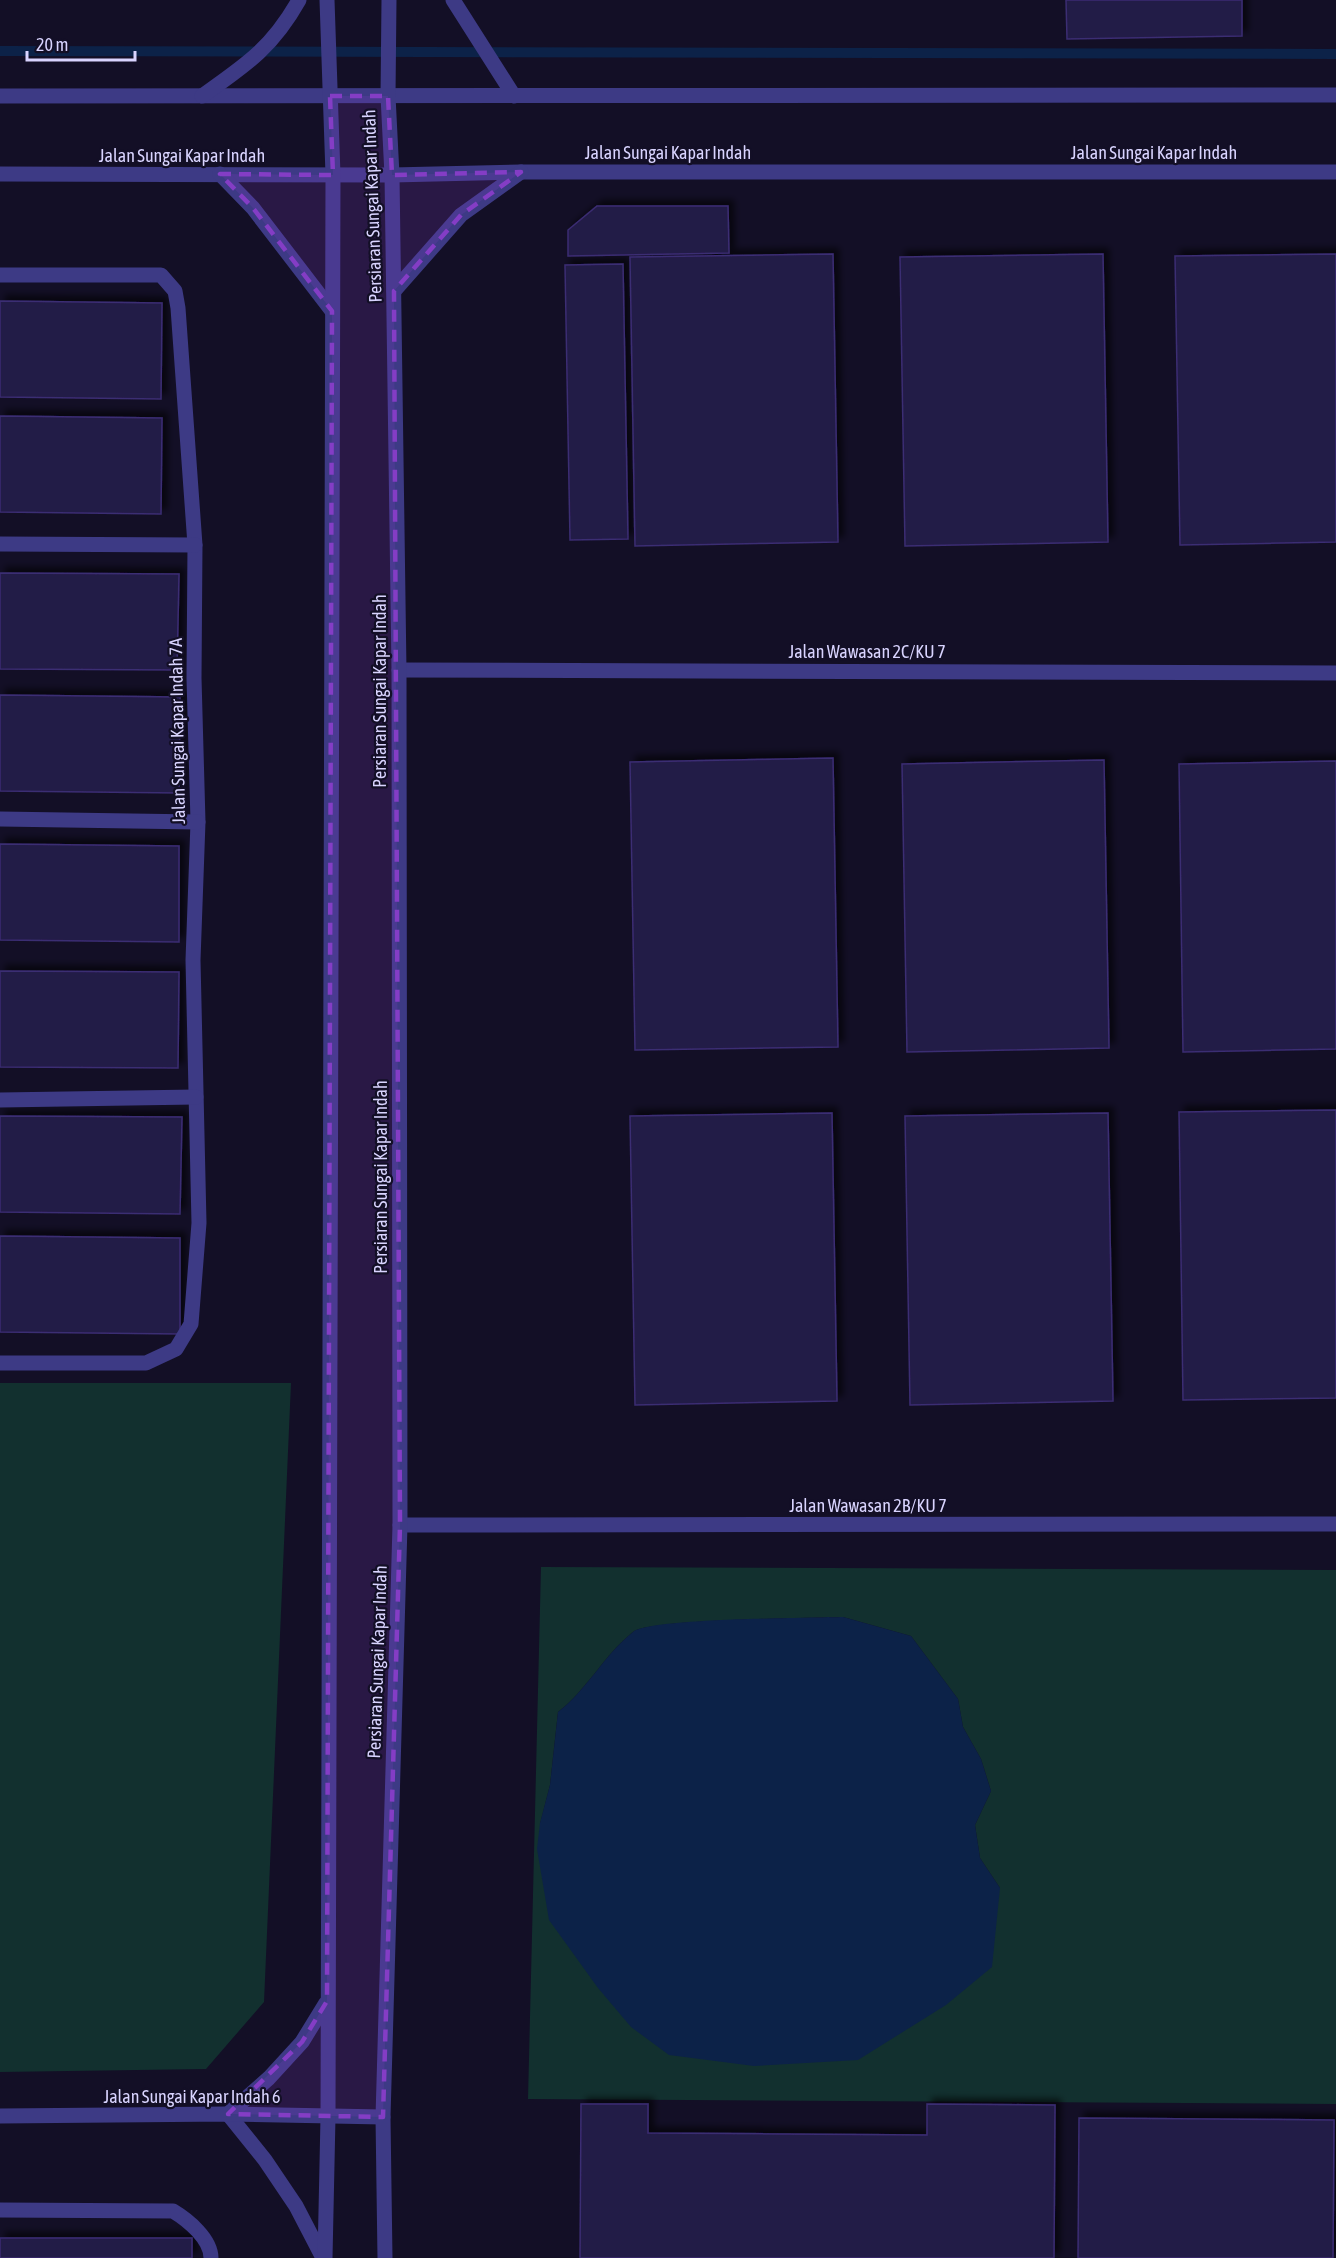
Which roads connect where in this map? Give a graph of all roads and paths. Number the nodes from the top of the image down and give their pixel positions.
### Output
1 (299, 0) edge
2 (389, 0) edge
3 (453, 0) edge
4 (327, 6) edge
5 (1336, 95) edge
6 (0, 96) edge
7 (201, 96) junction
8 (330, 96) junction
9 (388, 96) junction
10 (514, 96) junction
11 (521, 172) junction
12 (1336, 172) edge
13 (0, 174) edge
14 (220, 174) junction
15 (333, 175) junction
16 (392, 175) junction
17 (0, 275) edge
18 (394, 291) junction
19 (332, 310) junction
20 (0, 544) edge
21 (195, 545) junction
22 (399, 670) junction
23 (1336, 673) edge
24 (0, 819) edge
25 (198, 822) junction
26 (196, 1097) junction
27 (0, 1100) edge
28 (0, 1363) edge
29 (1336, 1524) edge
30 (400, 1525) junction
31 (327, 2001) junction
32 (228, 2114) junction
33 (0, 2116) edge
34 (328, 2117) junction
35 (383, 2117) junction
36 (0, 2210) edge
37 (211, 2258) edge
38 (324, 2258) edge
39 (385, 2258) edge

1 - 7 street
2 - 9 street, Persiaran Sungai Kapar Indah
3 - 10 street
4 - 8 street
5 - 10 street
6 - 7 street
7 - 8 street
8 - 9 street
8 - 15 street
9 - 10 street
9 - 16 street, Persiaran Sungai Kapar Indah
11 - 12 street, Jalan Sungai Kapar Indah
11 - 16 street, Jalan Sungai Kapar Indah
11 - 18 street
13 - 14 street, Jalan Sungai Kapar Indah
14 - 15 street, Jalan Sungai Kapar Indah
14 - 19 street
15 - 16 street, Jalan Sungai Kapar Indah
15 - 19 street
16 - 18 street, Persiaran Sungai Kapar Indah
17 - 21 street, Jalan Sungai Kapar Indah 7A
18 - 22 street, Persiaran Sungai Kapar Indah
19 - 31 street
20 - 21 street
21 - 25 street, Jalan Sungai Kapar Indah 7A
22 - 23 street, Jalan Wawasan 2C/KU 7
22 - 30 street, Persiaran Sungai Kapar Indah
24 - 25 street
25 - 26 street, Jalan Sungai Kapar Indah 7A
26 - 27 street
26 - 28 street, Jalan Sungai Kapar Indah 7A
29 - 30 street, Jalan Wawasan 2B/KU 7
30 - 35 street, Persiaran Sungai Kapar Indah
31 - 32 street
31 - 34 street
32 - 33 street, Jalan Sungai Kapar Indah 6
32 - 34 street, Jalan Sungai Kapar Indah 6
32 - 38 street
34 - 35 street, Jalan Sungai Kapar Indah 6
34 - 38 street
35 - 39 street, Persiaran Sungai Kapar Indah
36 - 37 street

